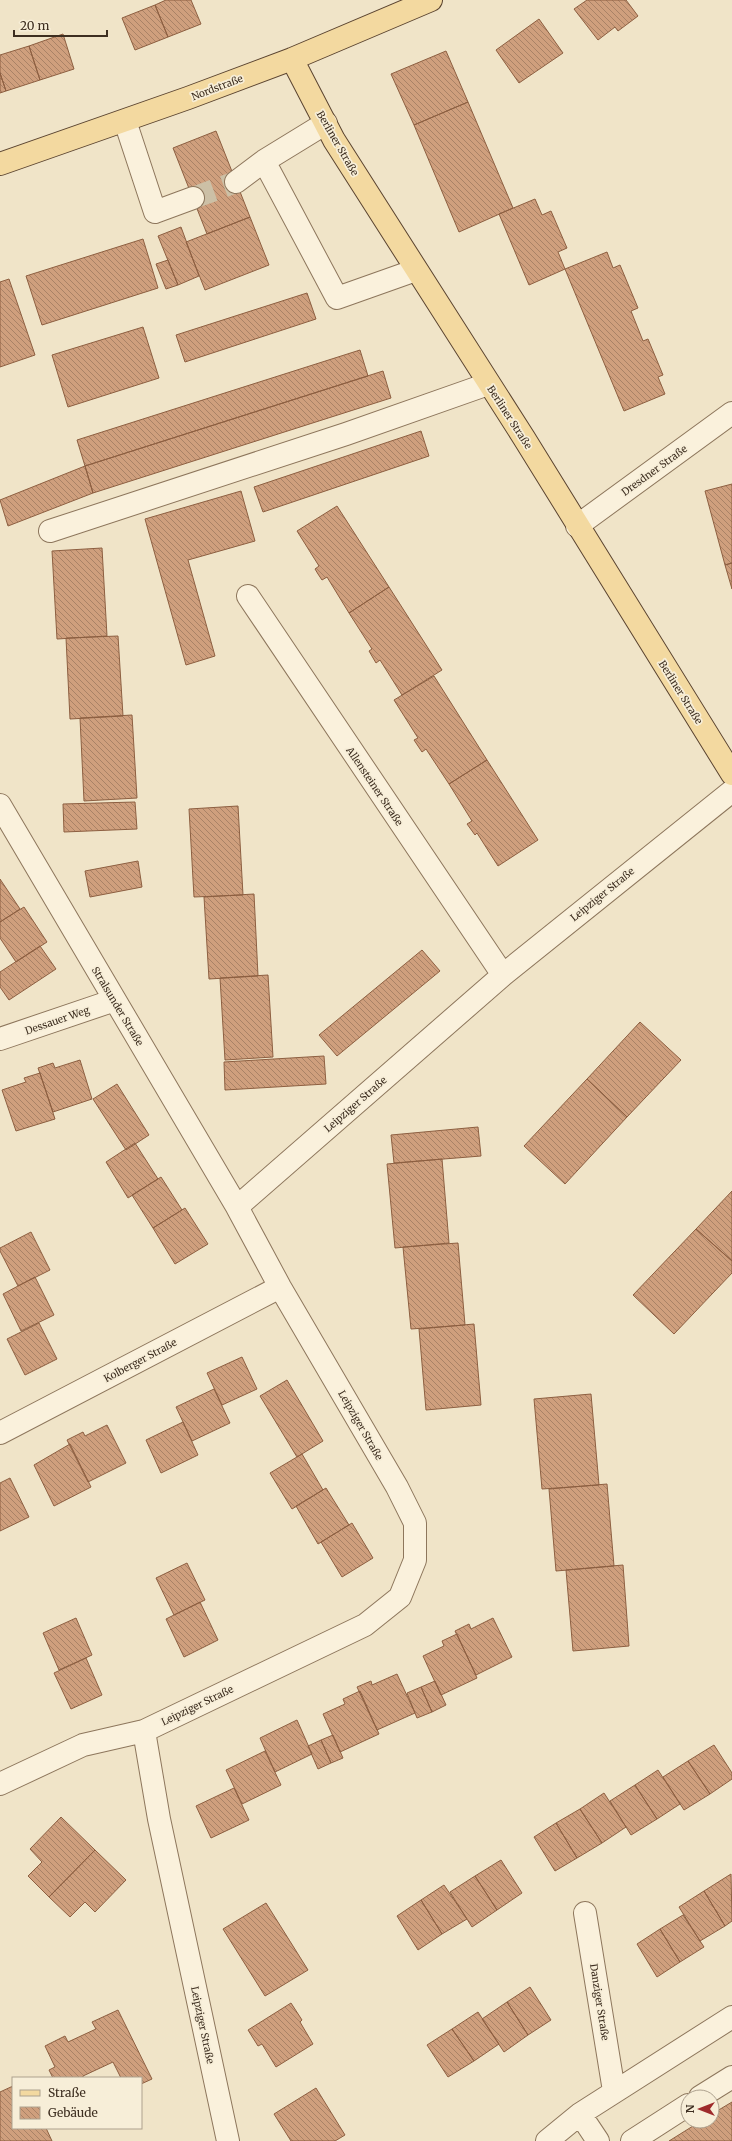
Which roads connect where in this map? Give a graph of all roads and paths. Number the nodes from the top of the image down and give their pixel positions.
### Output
1 (431, 0) edge
2 (409, 5) edge
3 (292, 59) junction
4 (125, 121) junction
5 (326, 123) junction
6 (264, 161) junction
7 (0, 164) edge
8 (236, 182) tunnel mouth
9 (193, 198) tunnel mouth
10 (416, 270) junction
11 (488, 384) junction
12 (732, 414) edge
13 (577, 526) junction
14 (50, 531) dead end
15 (248, 596) dead end
16 (732, 774) edge
17 (732, 791) edge
18 (0, 805) edge
19 (503, 975) junction
20 (115, 1000) junction
21 (0, 1039) edge
22 (237, 1207) junction
23 (280, 1287) junction
24 (0, 1433) edge
25 (144, 1731) junction
26 (0, 1784) edge
27 (585, 1913) dead end
28 (732, 2017) edge
29 (732, 2077) edge
30 (713, 2089) edge
31 (614, 2091) junction
32 (680, 2110) edge
33 (580, 2114) junction
34 (550, 2140) edge
35 (228, 2141) edge
36 (598, 2141) edge
37 (632, 2141) edge

1 - 2 main road, Nordstraße
2 - 3 main road, Nordstraße
3 - 4 main road, Nordstraße
3 - 5 main road, Berliner Straße
4 - 7 main road, Nordstraße
4 - 9 street
5 - 6 street
5 - 10 main road, Berliner Straße
6 - 8 street
6 - 10 street
10 - 11 main road, Berliner Straße
11 - 13 main road, Berliner Straße
11 - 14 street
12 - 13 street, Dresdner Straße
13 - 16 main road, Berliner Straße
15 - 19 street, Allensteiner Straße
17 - 19 street, Leipziger Straße
18 - 20 street, Stralsunder Straße
19 - 22 street, Leipziger Straße
20 - 21 street, Dessauer Weg
20 - 22 street, Stralsunder Straße
22 - 23 street, Leipziger Straße
23 - 24 street, Kolberger Straße
23 - 25 street, Leipziger Straße
25 - 26 street
25 - 35 street, Leipziger Straße
27 - 31 street, Danziger Straße
28 - 31 street
29 - 30 street
31 - 33 street
32 - 37 street
33 - 34 street
33 - 36 street

